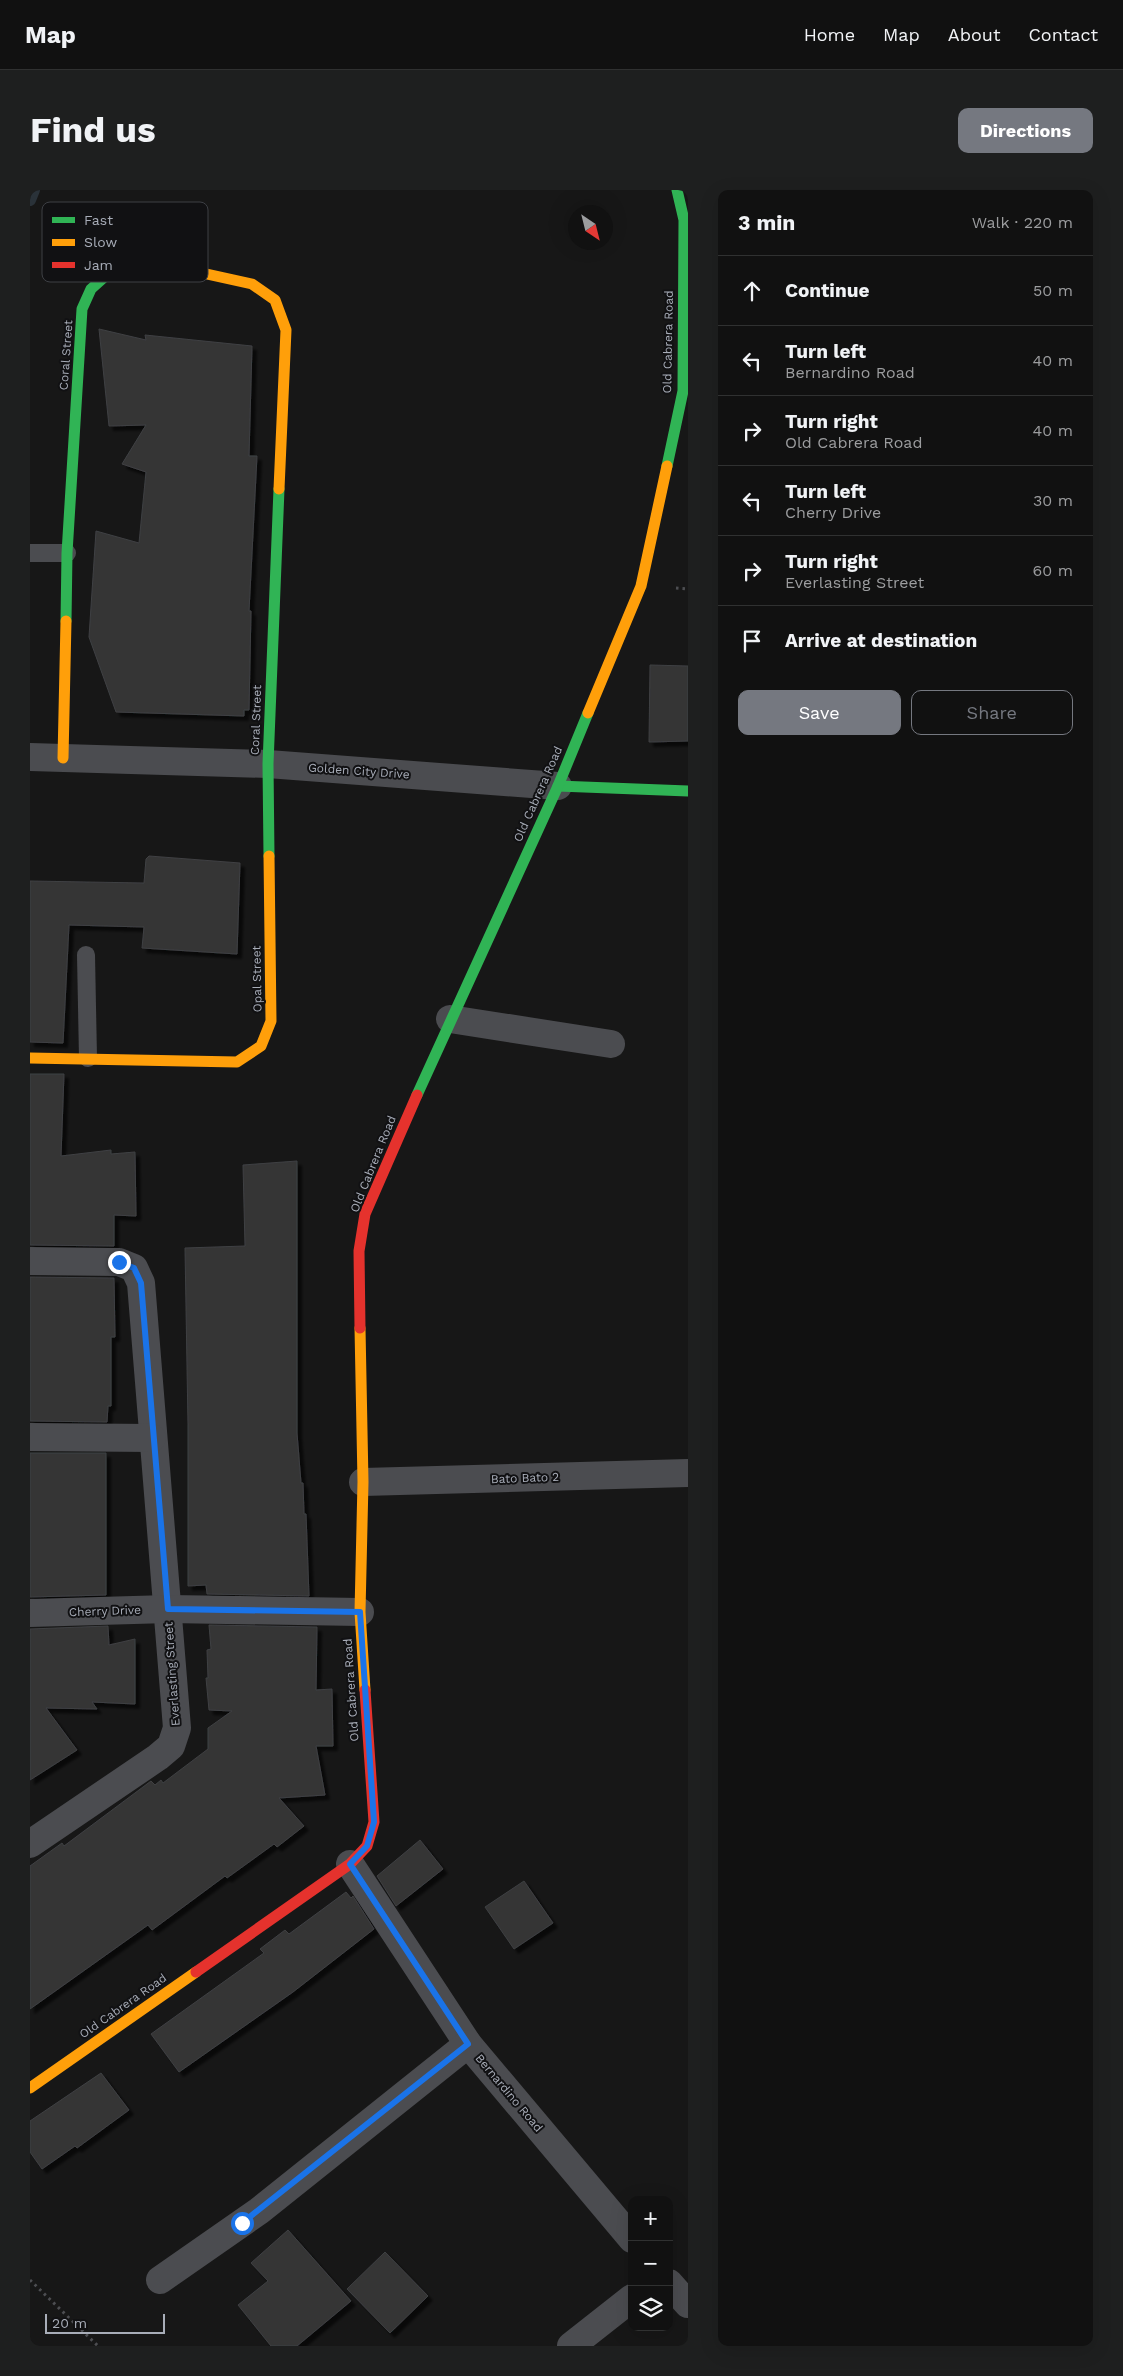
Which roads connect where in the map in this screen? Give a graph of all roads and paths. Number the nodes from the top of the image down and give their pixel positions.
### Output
1 (677, 190) edge
2 (208, 274) edge
3 (99, 282) edge
4 (685, 391) edge
5 (30, 553) edge
6 (67, 553) junction
7 (30, 757) edge
8 (63, 758) junction
9 (268, 764) junction
10 (558, 786) junction
11 (688, 791) edge
12 (86, 955) dead end
13 (450, 1019) junction
14 (611, 1044) dead end
15 (30, 1058) edge
16 (88, 1058) junction
17 (30, 1261) edge
18 (30, 1437) edge
19 (152, 1438) junction
20 (688, 1473) edge
21 (363, 1482) junction
22 (168, 1609) junction
23 (360, 1612) junction
24 (30, 1614) edge
25 (30, 1844) edge
26 (350, 1864) junction
27 (468, 2044) junction
28 (30, 2088) edge
29 (628, 2234) edge
30 (30, 2280) edge
31 (160, 2280) dead end
32 (672, 2286) edge
33 (628, 2301) edge
34 (688, 2304) edge
35 (98, 2346) edge
36 (571, 2346) edge

1 - 4 street, Old Cabrera Road
2 - 9 street, Coral Street
3 - 6 street, Coral Street
4 - 10 street, Old Cabrera Road
5 - 6 lane
6 - 8 street, Coral Street
7 - 8 street, Golden City Drive
8 - 9 street, Golden City Drive
9 - 10 street, Golden City Drive
9 - 16 street, Opal Street
10 - 11 street, Golden City Drive
10 - 13 street, Old Cabrera Road
12 - 16 lane
13 - 14 street
13 - 21 street, Old Cabrera Road
15 - 16 street, Opal Street
17 - 19 street, Everlasting Street
18 - 19 street
19 - 22 street, Everlasting Street
20 - 21 street, Bato Bato 2
21 - 23 street, Old Cabrera Road
22 - 23 street, Cherry Drive
22 - 24 street, Cherry Drive
22 - 25 street, Everlasting Street
23 - 26 street, Old Cabrera Road
26 - 27 street, Bernardino Road
26 - 28 street, Old Cabrera Road
27 - 29 street, Bernardino Road
27 - 31 street
30 - 35 path
32 - 34 street
33 - 36 street

